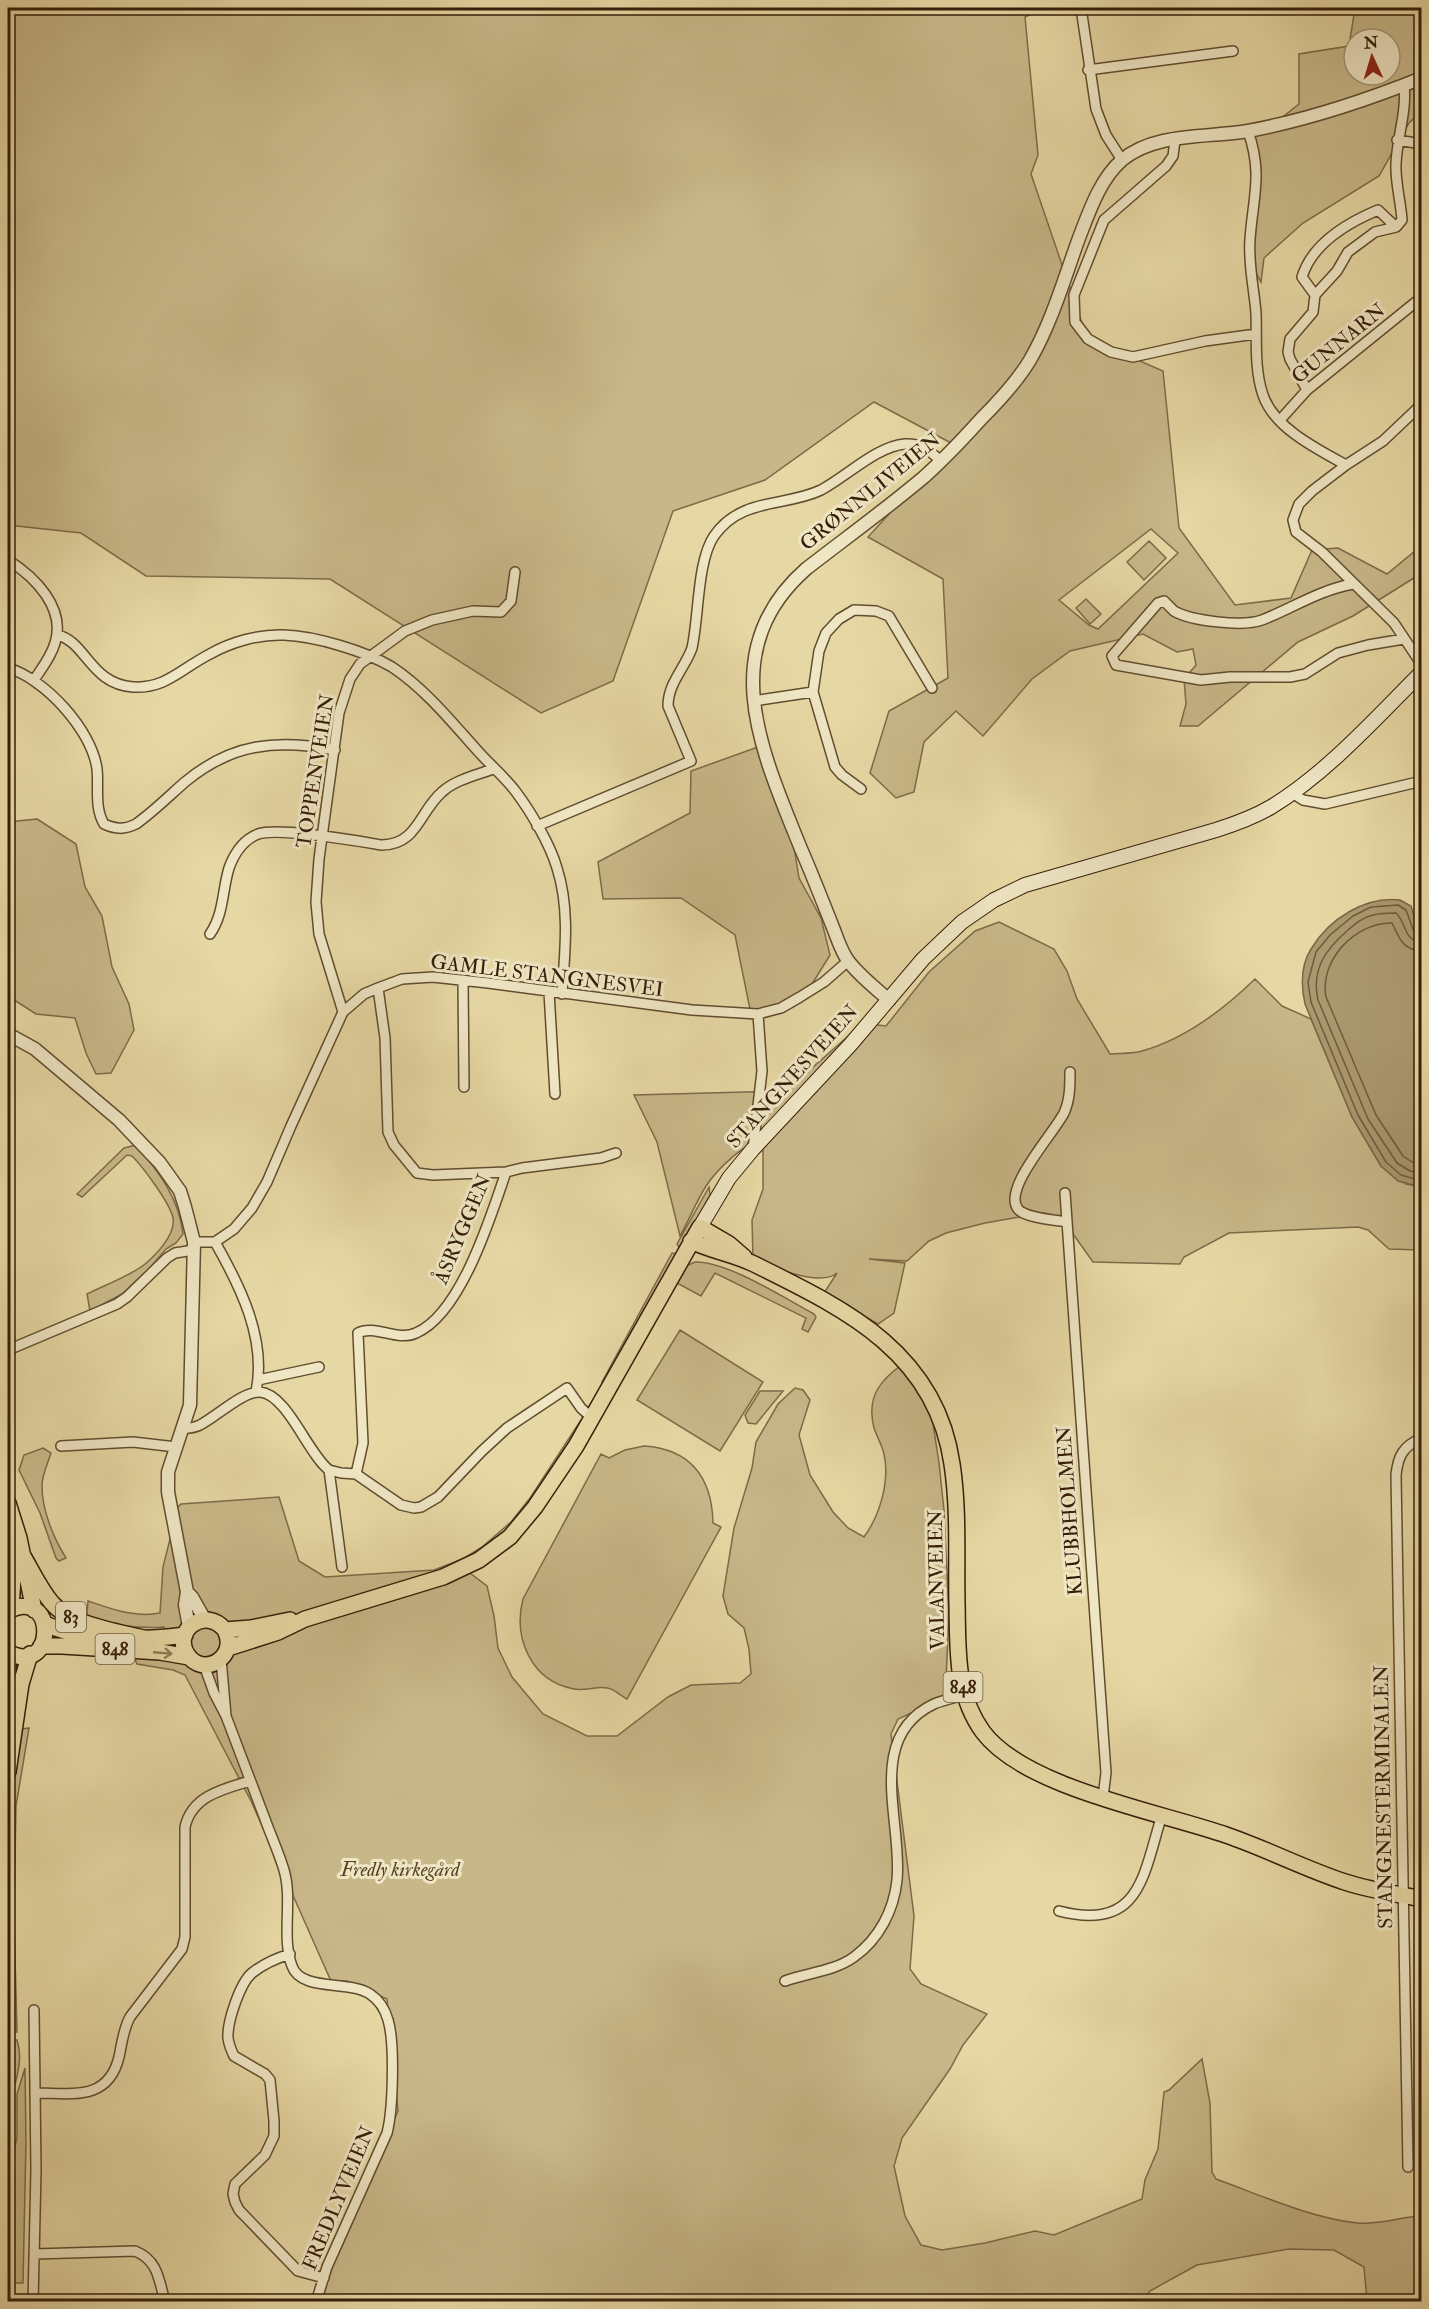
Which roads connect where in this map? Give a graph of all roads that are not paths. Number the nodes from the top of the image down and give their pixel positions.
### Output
1 (1081, 8) edge
2 (1233, 51) dead end
3 (1088, 70) junction
4 (1422, 78) edge
5 (1404, 85) junction
6 (1248, 131) junction
7 (1175, 140) junction
8 (1397, 140) junction
9 (1422, 144) edge
10 (1122, 160) junction
11 (1396, 227) junction
12 (1315, 295) junction
13 (1422, 297) edge
14 (1256, 334) junction
15 (1307, 390) junction
16 (1422, 404) edge
17 (1417, 414) edge
18 (1280, 420) junction
19 (941, 462) junction
20 (1346, 465) junction
21 (8, 560) edge
22 (515, 572) dead end
23 (1353, 584) junction
24 (57, 635) junction
25 (1404, 639) junction
26 (370, 658) junction
27 (1422, 666) edge
28 (8, 668) edge
29 (1422, 672) edge
30 (34, 680) junction
31 (932, 688) dead end
32 (813, 692) junction
33 (753, 701) junction
34 (335, 750) junction
35 (493, 769) junction
36 (1422, 781) edge
37 (861, 789) dead end
38 (1292, 793) junction
39 (537, 826) junction
40 (323, 837) junction
41 (210, 934) dead end
42 (848, 961) junction
43 (463, 980) junction
44 (378, 988) junction
45 (549, 992) junction
46 (562, 994) junction
47 (888, 1000) junction
48 (343, 1012) junction
49 (758, 1014) junction
50 (8, 1034) edge
51 (1070, 1072) dead end
52 (464, 1087) dead end
53 (555, 1094) dead end
54 (753, 1149) junction
55 (616, 1153) dead end
56 (506, 1172) junction
57 (1065, 1192) dead end
58 (1067, 1222) junction
59 (700, 1227) junction
60 (692, 1241) junction
61 (215, 1242) junction
62 (194, 1246) junction
63 (751, 1262) junction
64 (8, 1350) edge
65 (319, 1367) dead end
66 (258, 1380) junction
67 (256, 1392) junction
68 (592, 1418) junction
69 (182, 1429) junction
70 (1422, 1438) edge
71 (61, 1446) dead end
72 (176, 1447) junction
73 (329, 1470) junction
74 (356, 1474) junction
75 (8, 1503) edge
76 (8, 1539) edge
77 (22, 1556) junction
78 (342, 1567) dead end
79 (187, 1592) junction
80 (9, 1610) edge
81 (34, 1610) junction
82 (305, 1619) junction
83 (206, 1620) junction
84 (45, 1624) junction
85 (225, 1630) junction
86 (187, 1631) junction
87 (147, 1639) junction
88 (36, 1650) junction
89 (8, 1652) edge
90 (224, 1654) junction
91 (189, 1657) junction
92 (8, 1658) edge
93 (204, 1665) junction
94 (8, 1674) edge
95 (964, 1695) junction
96 (226, 1716) junction
97 (8, 1772) edge
98 (250, 1781) junction
99 (1103, 1797) junction
100 (1162, 1815) junction
101 (1402, 1895) junction
102 (1422, 1899) edge
103 (1059, 1911) dead end
104 (290, 1954) junction
105 (785, 1981) dead end
106 (34, 2010) dead end
107 (35, 2093) junction
108 (1408, 2167) dead end
109 (35, 2254) junction
110 (324, 2278) junction
111 (33, 2301) edge
112 (165, 2301) edge
113 (316, 2301) edge

1 - 3 street
2 - 3 street
3 - 10 street
4 - 5 street, GRØNNLIVEIEN
5 - 6 street, GRØNNLIVEIEN
5 - 8 street
6 - 7 street, GRØNNLIVEIEN
6 - 14 street
7 - 10 street, GRØNNLIVEIEN
7 - 14 street
8 - 9 street
8 - 11 street
10 - 19 street, GRØNNLIVEIEN
11 - 12 street
11 - 12 street
12 - 15 street
13 - 15 street, GUNNARN
14 - 18 street
15 - 18 street, GUNNARN
16 - 17 street
17 - 20 street
18 - 20 street
19 - 33 street, GRØNNLIVEIEN
19 - 39 street
20 - 23 street
21 - 24 street
22 - 26 street, TOPPENVEIEN
23 - 25 street
23 - 25 street
24 - 26 street
24 - 30 street
25 - 27 street
26 - 34 street, TOPPENVEIEN
26 - 35 street
28 - 30 street
29 - 38 main road, STANGNESVEIEN
30 - 34 street
31 - 32 street
32 - 33 street
32 - 37 street
33 - 42 street, GRØNNLIVEIEN
34 - 40 street, TOPPENVEIEN
35 - 39 street
35 - 40 street
36 - 38 street
38 - 47 main road, STANGNESVEIEN
39 - 46 street
40 - 41 street
40 - 48 street, TOPPENVEIEN
42 - 47 street, GRØNNLIVEIEN
42 - 49 street, GAMLE STANGNESVEI
43 - 44 street, GAMLE STANGNESVEI
43 - 45 street, GAMLE STANGNESVEI
43 - 52 street
44 - 48 street, GAMLE STANGNESVEI
44 - 56 street
45 - 46 street, GAMLE STANGNESVEI
45 - 53 street
46 - 49 street, GAMLE STANGNESVEI
47 - 54 main road, STANGNESVEIEN
48 - 61 street, GAMLE STANGNESVEI
49 - 54 street
50 - 62 street
51 - 58 street
54 - 59 main road, STANGNESVEIEN
55 - 56 street
56 - 74 street, ÅSRYGGEN
57 - 58 street, KLUBBHOLMEN
58 - 99 street, KLUBBHOLMEN
59 - 60 main road, STANGNESVEIEN
59 - 63 main road, VALANVEIEN / 848
60 - 63 main road, VALANVEIEN / 848
60 - 68 main road, STANGNESVEIEN
61 - 62 street
61 - 66 street
62 - 64 street
62 - 69 street
63 - 95 main road, VALANVEIEN / 848
65 - 66 street
66 - 67 street
67 - 69 street
67 - 73 street
68 - 74 street
68 - 82 main road, STANGNESVEIEN
69 - 72 street
70 - 101 street, STANGNESTERMINALEN
71 - 72 street
72 - 79 street
73 - 74 street
73 - 78 street
75 - 77 main road, 83
76 - 80 main road, 83
77 - 81 main road, 83
77 - 87 main road, 83
79 - 83 street
79 - 86 street
80 - 81 main road, 83
81 - 84 main road, 83
82 - 85 main road, STANGNESVEIEN
82 - 90 main road, STANGNESVEIEN
83 - 85 main road
83 - 86 main road, 848
84 - 87 main road, 848
84 - 88 main road, 83
85 - 90 main road
86 - 87 main road, 848
86 - 91 main road
88 - 89 main road
88 -> 91 main road, 848
88 - 97 main road, 83
90 - 93 main road, STANGNESVEIEN
90 - 96 street, FREDLYVEIEN
91 - 93 main road, 848
92 - 94 main road
93 - 96 street, FREDLYVEIEN
95 - 99 main road, VALANVEIEN / 848
95 - 105 street
96 - 98 street, FREDLYVEIEN
98 - 104 street, FREDLYVEIEN
98 - 107 street
99 - 100 main road, VALANVEIEN / 848
100 - 101 main road, VALANVEIEN / 848
100 - 103 street
101 - 102 main road, VALANVEIEN / 848
101 - 108 street, STANGNESTERMINALEN
104 - 110 street, FREDLYVEIEN
104 - 110 street
106 - 107 street
107 - 109 street
109 - 111 street
109 - 112 street
110 - 113 street, FREDLYVEIEN

